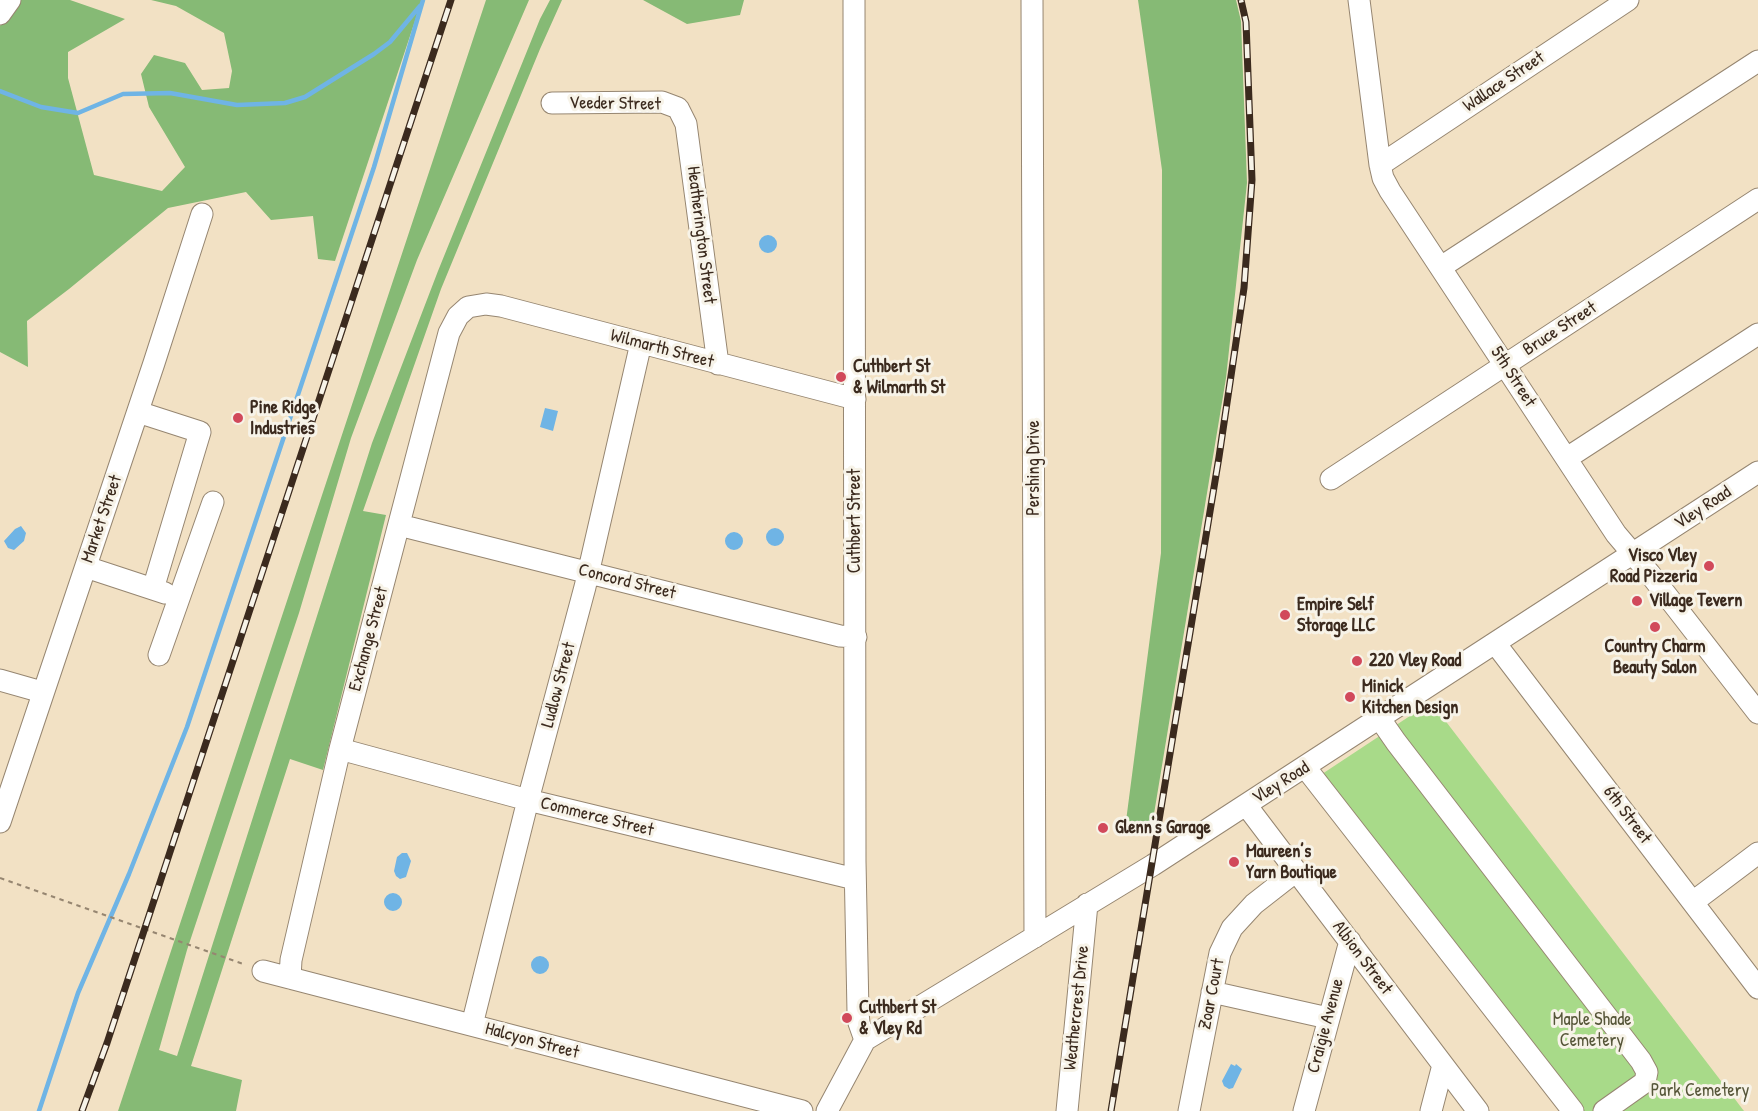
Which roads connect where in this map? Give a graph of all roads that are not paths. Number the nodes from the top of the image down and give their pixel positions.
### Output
1 (10, 0) edge
2 (854, 0) edge
3 (1032, 0) edge
4 (1359, 0) edge
5 (1628, 0) edge
6 (0, 15) edge
7 (1758, 61) edge
8 (552, 103) dead end
9 (678, 108) joint
10 (1380, 165) junction
11 (1758, 199) edge
12 (202, 214) dead end
13 (1441, 267) junction
14 (468, 307) joint
15 (1758, 334) edge
16 (641, 344) junction
17 (718, 364) junction
18 (1505, 365) junction
19 (855, 399) junction
20 (138, 411) junction
21 (1567, 458) junction
22 (1758, 472) edge
23 (1331, 479) dead end
24 (213, 502) dead end
25 (399, 525) junction
26 (1633, 554) junction
27 (86, 567) junction
28 (588, 572) junction
29 (153, 589) junction
30 (179, 597) junction
31 (855, 637) junction
32 (1495, 643) junction
33 (159, 655) dead end
34 (0, 680) edge
35 (42, 692) junction
36 (1758, 713) edge
37 (1380, 719) junction
38 (340, 749) junction
39 (1305, 767) junction
40 (528, 800) junction
41 (1246, 805) junction
42 (0, 822) edge
43 (1758, 853) edge
44 (1295, 872) junction
45 (855, 879) junction
46 (1693, 902) junction
47 (1087, 904) junction
48 (1035, 937) junction
49 (1350, 941) junction
50 (263, 970) road end
51 (290, 978) junction
52 (1758, 988) edge
53 (1212, 992) junction
54 (1328, 1018) junction
55 (472, 1025) junction
56 (865, 1040) junction
57 (1443, 1065) junction
58 (802, 1111) edge
59 (827, 1111) edge
60 (1067, 1111) edge
61 (1189, 1111) edge
62 (1304, 1111) edge
63 (1431, 1111) edge
64 (1478, 1111) edge
65 (1573, 1111) edge
66 (1604, 1111) edge

1 - 6 street
2 - 19 street, Cuthbert Street
3 - 48 street, Pershing Drive
4 - 10 street, 5th Street
5 - 10 street, Wallace Street
7 - 13 street
8 - 9 street, Veeder Street
9 - 17 street, Heatherington Street
10 - 13 street, 5th Street
11 - 18 street, Bruce Street
12 - 20 street, Market Street
13 - 18 street, 5th Street
14 - 16 street, Wilmarth Street
14 - 25 street, Exchange Street
15 - 21 street
16 - 17 street, Wilmarth Street
16 - 28 street, Ludlow Street
17 - 19 street, Wilmarth Street
18 - 21 street, 5th Street
18 - 23 street, Bruce Street
19 - 31 street, Cuthbert Street
20 - 27 street, Market Street
20 - 29 street
21 - 26 street, 5th Street
22 - 26 street, Vley Road
24 - 30 street
25 - 28 street, Concord Street
25 - 38 street, Exchange Street
26 - 32 street, Vley Road
26 - 36 street, 5th Street
27 - 29 street
27 - 35 street, Market Street
28 - 31 street, Concord Street
28 - 40 street, Ludlow Street
29 - 30 street
30 - 33 street
31 - 45 street, Cuthbert Street
32 - 37 street, Vley Road
32 - 46 street, 6th Street
34 - 35 street
35 - 42 street, Market Street
37 - 39 street, Vley Road
37 - 66 street
38 - 40 street, Commerce Street
38 - 51 street, Exchange Street
39 - 41 street, Vley Road
39 - 65 street
40 - 45 street, Commerce Street
40 - 55 street, Ludlow Street
41 - 44 street, Albion Street
41 - 47 street, Vley Road
43 - 46 street
44 - 49 street, Albion Street
44 - 53 street, Zoar Court
45 - 56 street, Cuthbert Street
46 - 52 street, 6th Street
47 - 48 street, Vley Road
47 - 60 street, Weathercrest Drive
48 - 56 street, Vley Road
49 - 54 street, Craigie Avenue
49 - 57 street, Albion Street
50 - 51 street, Halcyon Street
51 - 55 street, Halcyon Street
53 - 54 street
53 - 61 street, Zoar Court
54 - 62 street, Craigie Avenue
55 - 58 street, Halcyon Street
56 - 59 street
57 - 63 street
57 - 64 street, Albion Street

